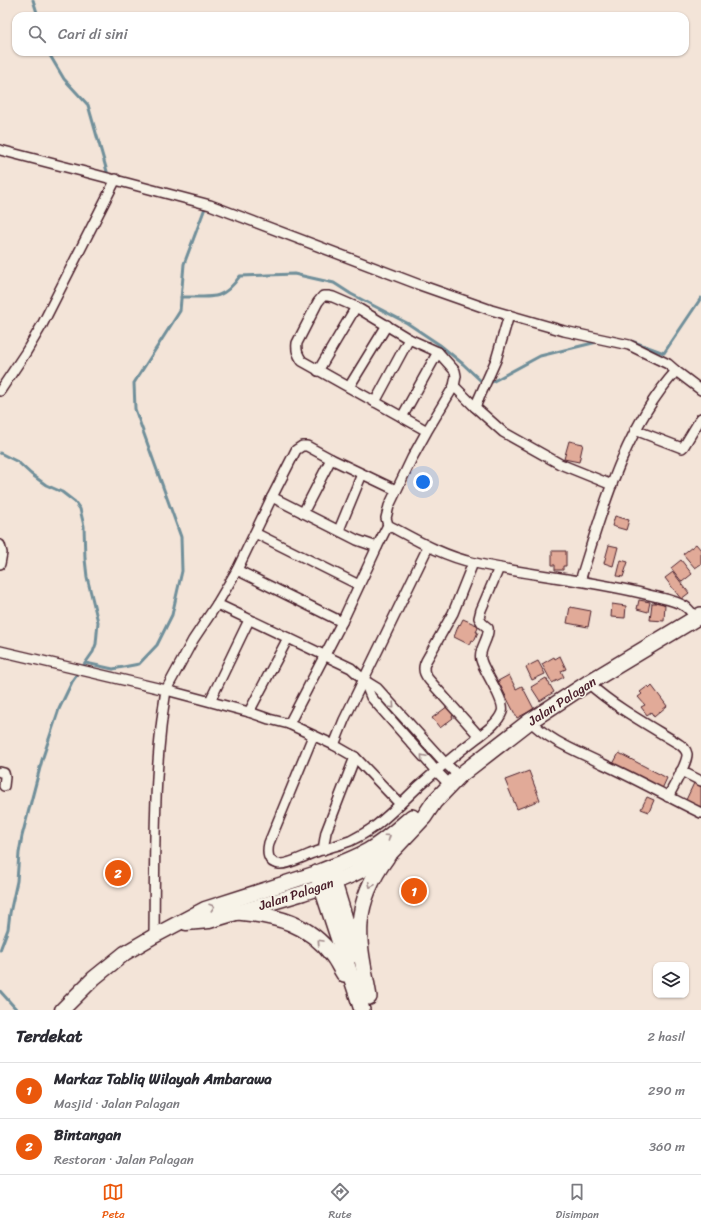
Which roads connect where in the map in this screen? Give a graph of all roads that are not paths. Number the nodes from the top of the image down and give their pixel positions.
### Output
1 (0, 150) edge
2 (114, 183) junction
3 (356, 306) junction
4 (509, 315) junction
5 (387, 325) junction
6 (409, 339) junction
7 (438, 352) junction
8 (318, 371) junction
9 (676, 371) junction
10 (454, 386) junction
11 (349, 387) junction
12 (701, 390) edge
13 (0, 391) edge
14 (375, 402) junction
15 (475, 407) junction
16 (402, 417) junction
17 (701, 418) edge
18 (635, 430) junction
19 (427, 431) junction
20 (331, 459) junction
21 (362, 474) junction
22 (612, 485) junction
23 (396, 490) junction
24 (272, 497) junction
25 (303, 513) junction
26 (388, 525) junction
27 (339, 530) junction
28 (255, 533) junction
29 (0, 545) edge
30 (377, 547) junction
31 (428, 547) junction
32 (473, 563) junction
33 (0, 564) edge
34 (500, 568) junction
35 (237, 570) junction
36 (580, 581) junction
37 (359, 585) junction
38 (217, 604) junction
39 (699, 617) edge
40 (249, 620) junction
41 (342, 622) junction
42 (288, 638) junction
43 (0, 651) edge
44 (324, 656) junction
45 (364, 680) junction
46 (588, 683) junction
47 (166, 690) junction
48 (210, 701) junction
49 (249, 712) junction
50 (530, 721) junction
51 (289, 724) junction
52 (313, 736) junction
53 (479, 736) junction
54 (334, 745) junction
55 (355, 757) junction
56 (445, 763) junction
57 (436, 771) junction
58 (0, 772) edge
59 (681, 772) junction
60 (455, 780) junction
61 (701, 781) edge
62 (4, 786) dead end
63 (668, 797) junction
64 (434, 802) junction
65 (400, 804) junction
66 (701, 813) edge
67 (323, 850) junction
68 (391, 852) junction
69 (325, 877) junction
70 (238, 912) junction
71 (178, 924) junction
72 (154, 936) junction
73 (365, 1003) edge
74 (62, 1010) edge

1 - 2 street
2 - 4 street
2 - 13 street
3 - 5 street
3 - 8 street
3 - 8 street
4 - 9 street
4 - 15 street
5 - 6 street
5 - 11 street
6 - 7 street
6 - 14 street
7 - 10 street
7 - 16 street
8 - 11 street
9 - 12 street
9 - 18 street
10 - 15 street
10 - 19 street
11 - 14 street
14 - 16 street
15 - 22 street
16 - 19 street
17 - 18 street
18 - 22 street
19 - 23 street
20 - 21 street
20 - 24 street
20 - 25 street
21 - 23 street
21 - 27 street
22 - 36 street
23 - 26 street
24 - 25 street
24 - 28 street
25 - 27 street
26 - 30 street
26 - 31 street
27 - 30 street
28 - 35 street
28 - 37 street
29 - 33 street
30 - 37 street
31 - 32 street
31 - 45 street
32 - 34 street
32 - 53 street
34 - 36 street
34 - 53 street
35 - 38 street
35 - 41 street
36 - 39 street
37 - 41 street
38 - 40 street
38 - 47 street
39 - 46 highway, Jalan Palagan
40 - 42 street
40 - 48 street
41 - 44 street
42 - 44 street
42 - 49 street
43 - 47 street
44 - 45 street
44 - 51 street
45 - 54 street
45 -> 56 street
57 -> 45 street
46 - 50 highway, Jalan Palagan
46 - 59 street
47 - 48 street
47 - 72 street
48 - 49 street
49 - 51 street
50 - 60 highway, Jalan Palagan
50 - 63 street
51 - 52 street
52 - 54 street
52 - 67 street
53 - 56 street
54 - 55 street
55 - 65 street
55 - 67 street
56 - 57 street
56 - 60 street
57 - 60 street
57 - 65 street
58 - 62 street
59 - 61 street
59 - 63 street
60 - 64 highway, Jalan Palagan
63 - 66 street
64 - 68 highway, Jalan Palagan
69 -> 64 highway, Jalan Palagan
65 - 67 street
68 - 69 highway, Jalan Palagan
68 -> 73 highway
69 - 70 main road, Jalan Palagan
71 -> 69 main road, Jalan Palagan
69 - 73 highway
70 - 71 main road, Jalan Palagan
73 -> 70 highway
71 - 72 main road, Jalan Palagan
72 - 74 main road, Jalan Palagan

